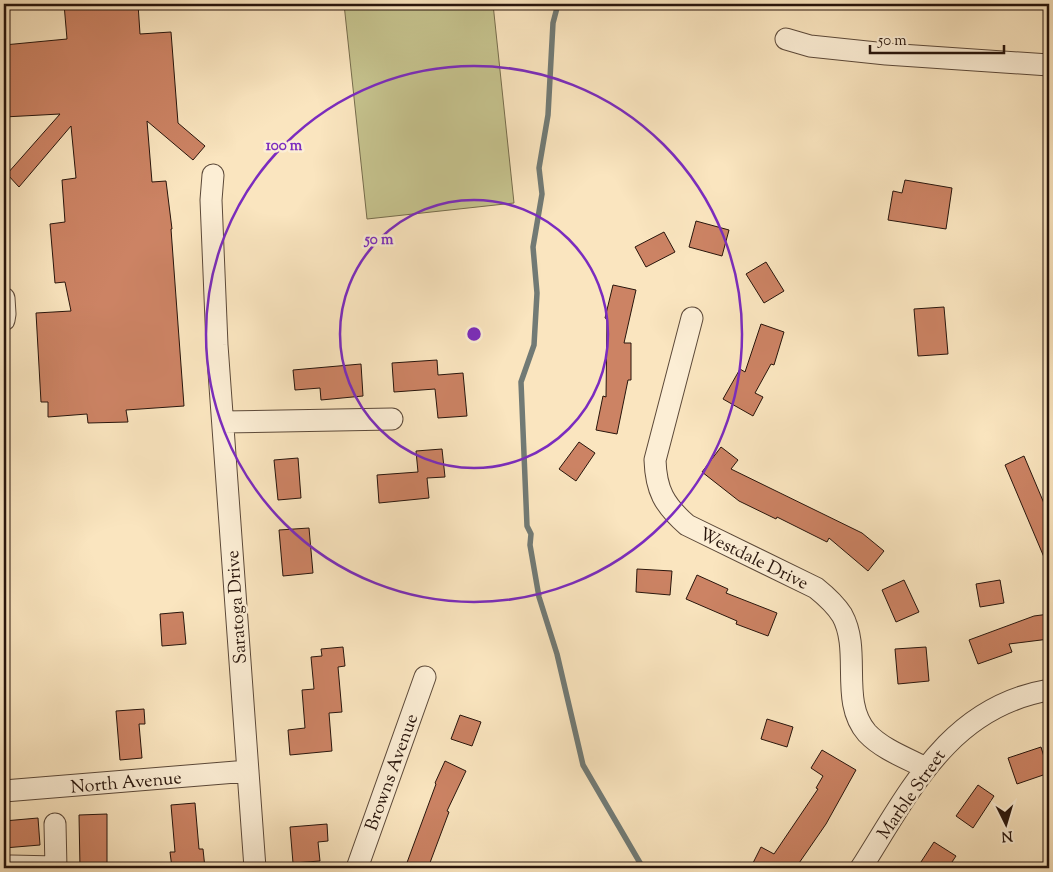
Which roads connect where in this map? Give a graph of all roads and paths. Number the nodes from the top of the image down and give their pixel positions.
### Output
1 (786, 40) dead end
2 (1049, 65) edge
3 (213, 174) dead end
4 (4, 298) edge
5 (692, 318) dead end
6 (4, 320) edge
7 (392, 419) dead end
8 (223, 422) junction
9 (426, 677) dead end
10 (1049, 690) edge
11 (926, 768) junction
12 (248, 772) junction
13 (4, 792) edge
14 (54, 824) dead end
15 (7, 868) edge
16 (56, 868) edge
17 (255, 868) edge
18 (357, 868) edge
19 (861, 868) edge

1 - 2 street
3 - 8 street, Saratoga Drive
4 - 6 street
5 - 11 street, Westdale Drive
7 - 8 street
8 - 12 street, Saratoga Drive
9 - 18 street, Browns Avenue
10 - 11 street, Marble Street
11 - 19 street, Marble Street
12 - 13 street, North Avenue
12 - 17 street, Saratoga Drive
14 - 16 street
15 - 16 street

